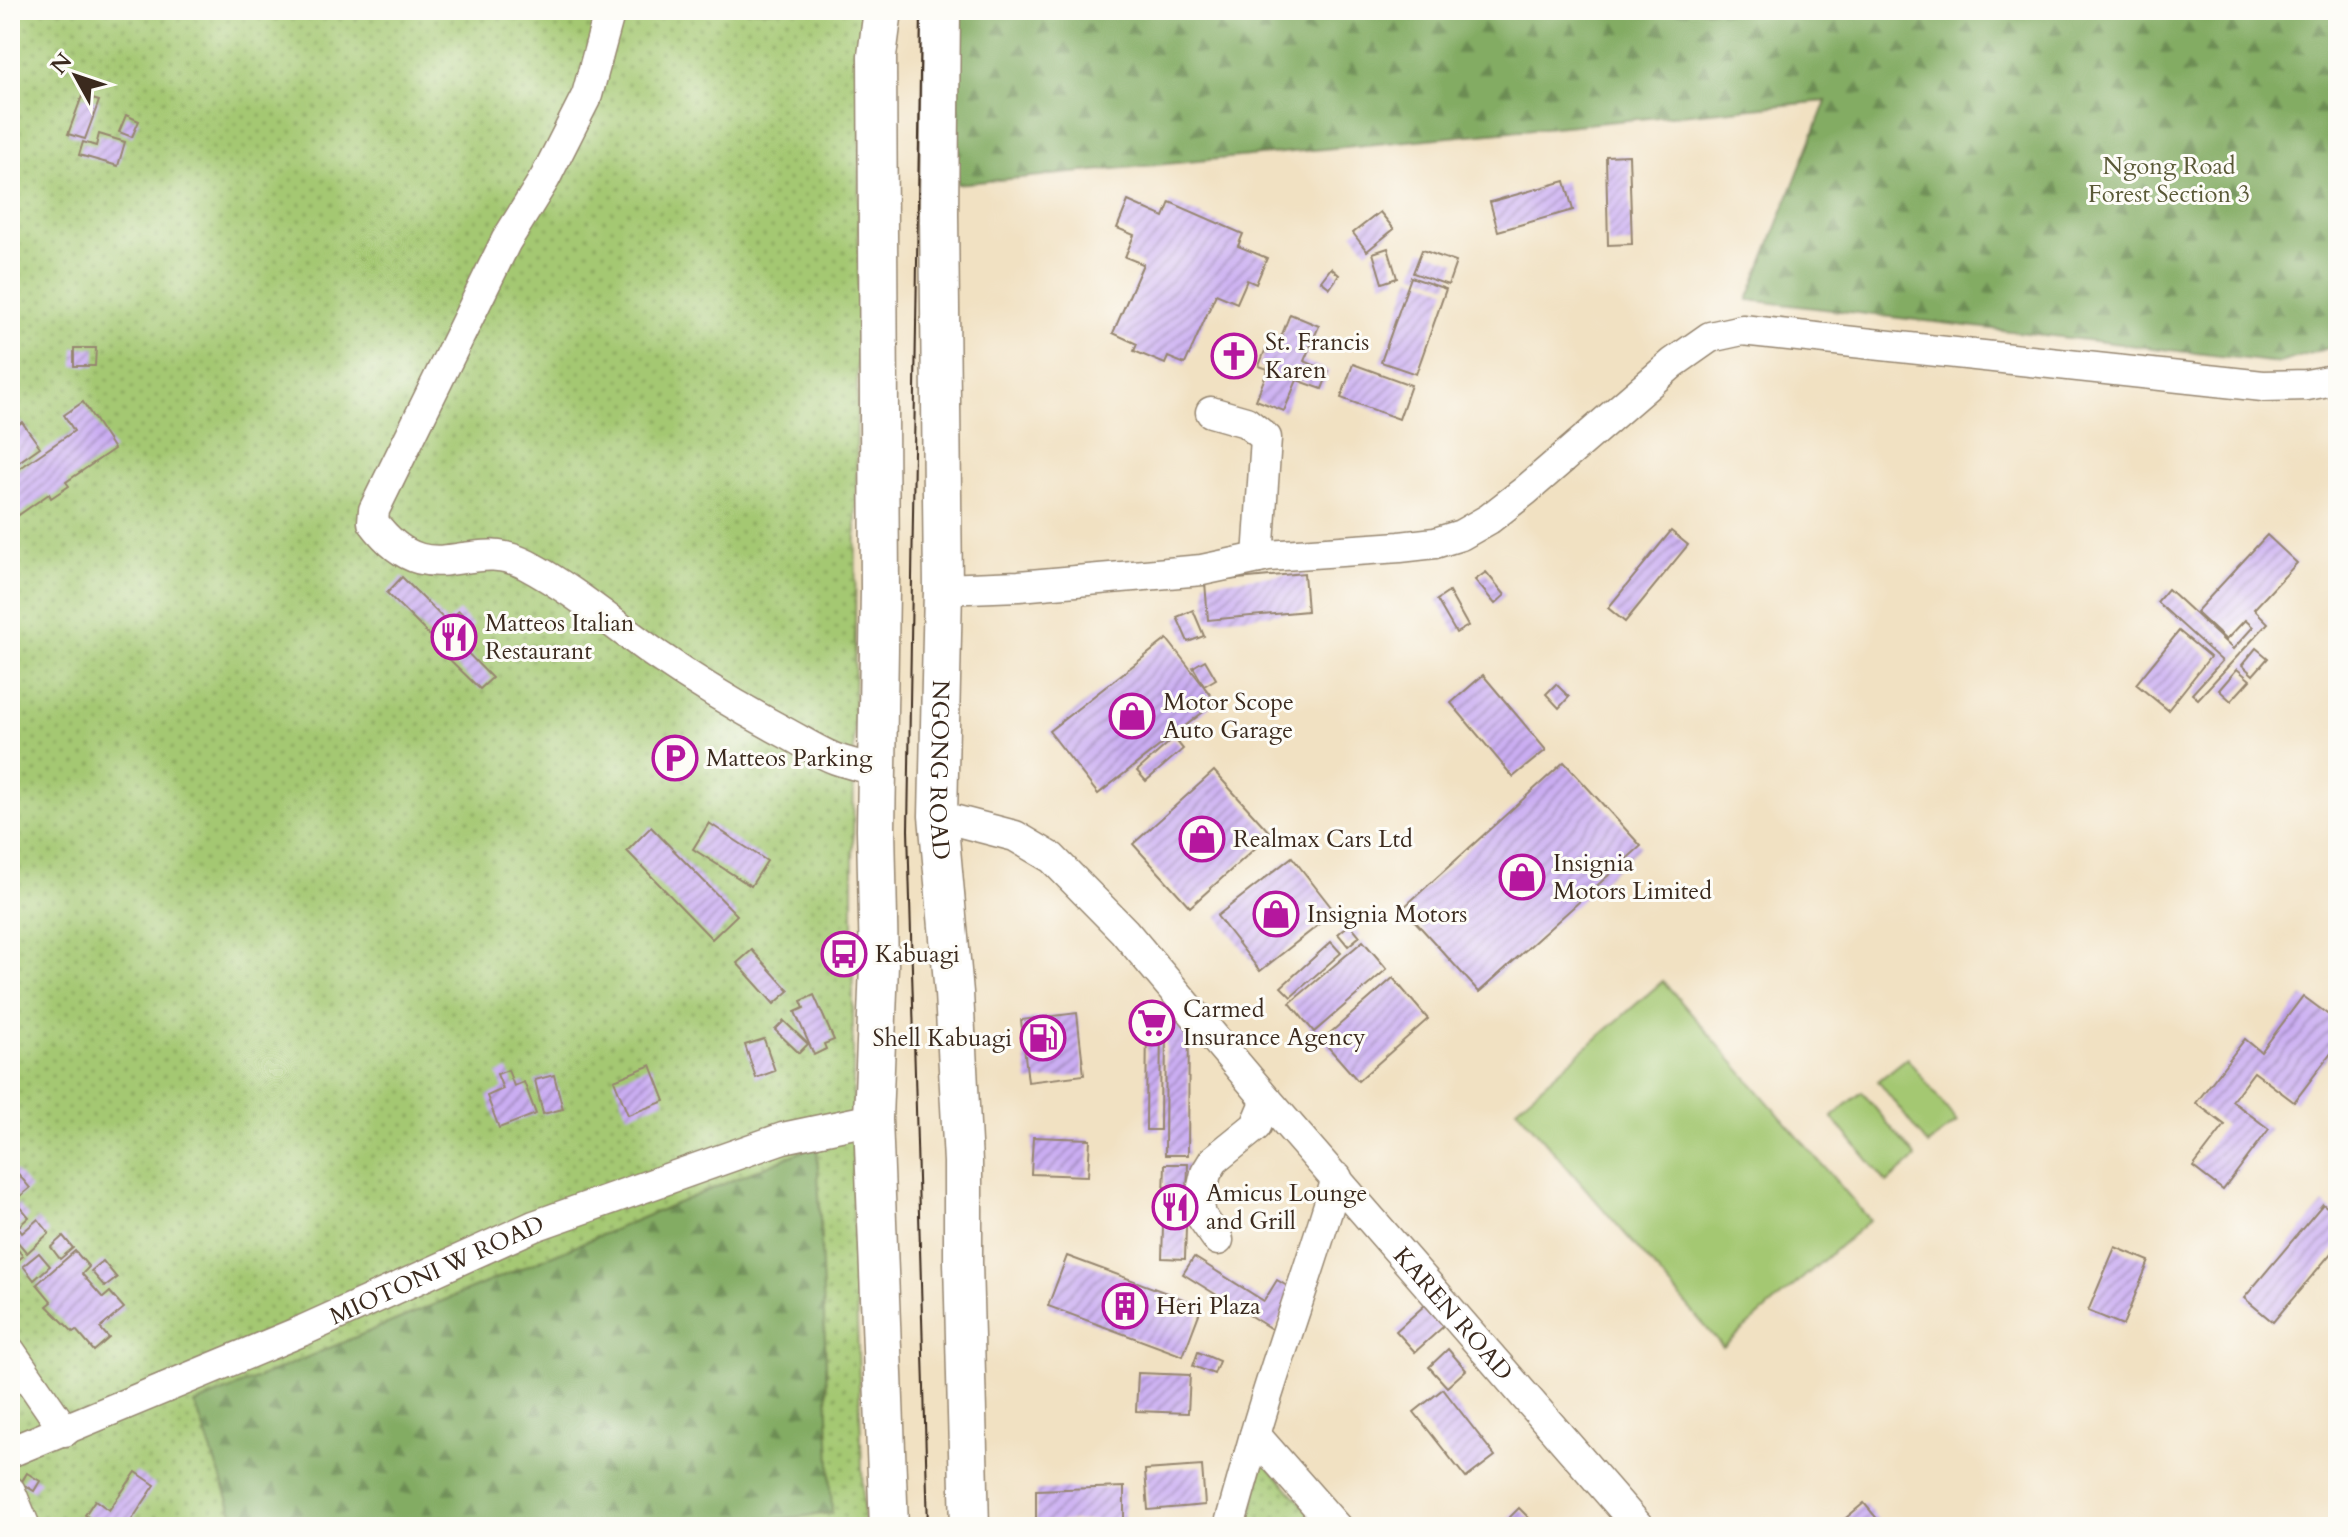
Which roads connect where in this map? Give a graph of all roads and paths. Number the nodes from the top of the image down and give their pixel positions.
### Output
1 (610, 10) edge
2 (883, 10) edge
3 (941, 10) edge
4 (939, 213) junction
5 (878, 224) junction
6 (2338, 379) edge
7 (1211, 412) dead end
8 (1258, 558) junction
9 (943, 589) junction
10 (877, 770) junction
11 (938, 816) junction
12 (1267, 1100) junction
13 (873, 1119) junction
14 (1337, 1178) junction
15 (1218, 1240) dead end
16 (10, 1351) edge
17 (65, 1431) junction
18 (1255, 1435) junction
19 (10, 1452) edge
20 (10, 1491) edge
21 (25, 1527) edge
22 (889, 1527) edge
23 (970, 1527) edge
24 (1229, 1527) edge
25 (1336, 1527) edge
26 (1639, 1527) edge

1 - 10 street
2 - 5 main road
3 - 4 main road, NGONG ROAD
4 - 5 main road
4 - 9 main road, NGONG ROAD
5 - 10 main road
6 - 8 street
7 - 8 street
8 - 9 street
9 - 11 main road, NGONG ROAD
10 - 13 main road
11 - 12 street, KAREN ROAD
11 - 23 main road, NGONG ROAD
12 - 14 street, KAREN ROAD
12 - 15 street
13 - 17 street, MIOTONI W ROAD
13 - 22 main road
14 - 18 street
14 - 26 street, KAREN ROAD
16 - 17 street
17 - 19 street, MIOTONI W ROAD
18 - 24 street
18 - 25 street
20 - 21 street

